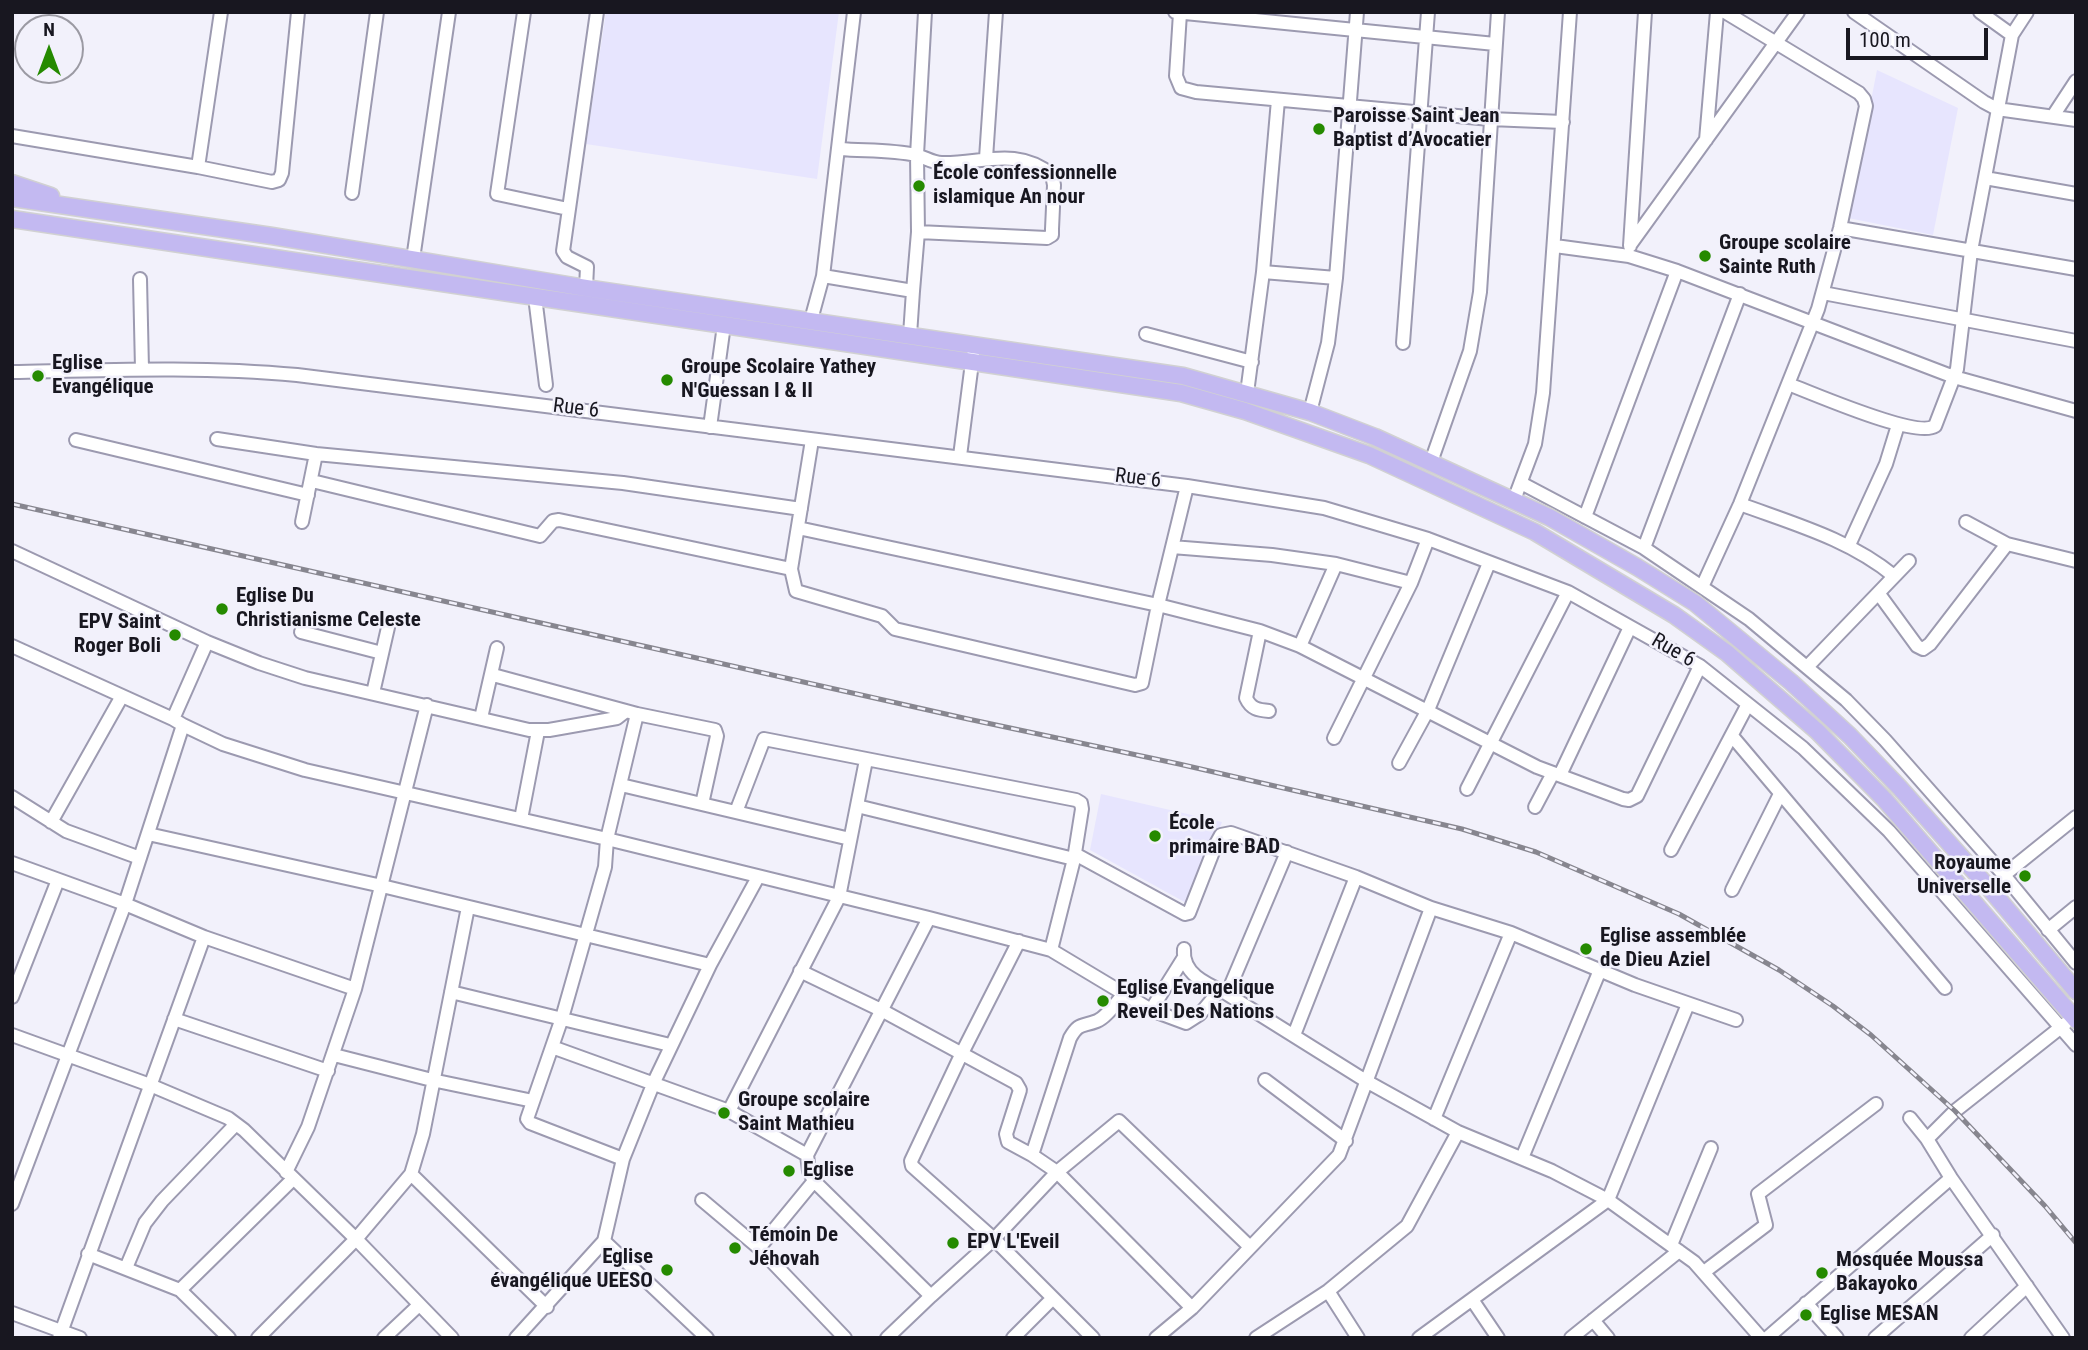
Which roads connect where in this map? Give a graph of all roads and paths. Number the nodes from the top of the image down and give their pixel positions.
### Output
1 (221, 12) edge
2 (298, 12) edge
3 (377, 12) edge
4 (449, 12) edge
5 (524, 12) edge
6 (597, 12) edge
7 (854, 12) edge
8 (925, 12) edge
9 (996, 12) edge
10 (1177, 12) edge
11 (1357, 12) edge
12 (1428, 12) edge
13 (1498, 12) edge
14 (1570, 12) edge
15 (1645, 12) edge
16 (1717, 12) edge
17 (1725, 12) edge
18 (1798, 12) edge
19 (1854, 12) edge
20 (1980, 12) edge
21 (2027, 12) edge
22 (1356, 30) junction
23 (2012, 35) junction
24 (1426, 36) junction
25 (1495, 44) junction
26 (1777, 45) junction
27 (2076, 81) edge
28 (1278, 100) junction
29 (1350, 104) junction
30 (1997, 109) junction
31 (1419, 111) junction
32 (2053, 116) junction
33 (1490, 119) junction
34 (2076, 120) edge
35 (1563, 122) junction
36 (12, 136) edge
37 (1706, 140) junction
38 (840, 149) junction
39 (917, 155) junction
40 (986, 158) junction
41 (198, 167) junction
42 (1986, 178) junction
43 (12, 183) edge
44 (352, 193) dead end
45 (2076, 194) edge
46 (12, 198) edge
47 (87, 208) junction
48 (568, 209) junction
49 (18, 221) edge
50 (1840, 228) junction
51 (918, 232) junction
52 (1555, 246) junction
53 (1630, 251) junction
54 (1971, 251) junction
55 (413, 259) junction
56 (2076, 269) edge
57 (1677, 271) junction
58 (1263, 272) junction
59 (824, 276) junction
60 (1336, 278) junction
61 (140, 279) dead end
62 (586, 288) junction
63 (913, 291) junction
64 (1823, 293) junction
65 (1740, 294) junction
66 (535, 297) junction
67 (811, 320) junction
68 (1962, 321) junction
69 (1812, 323) junction
70 (724, 324) junction
71 (1146, 334) dead end
72 (910, 335) junction
73 (2076, 341) edge
74 (1403, 343) dead end
75 (975, 344) junction
76 (972, 361) junction
77 (1252, 362) junction
78 (142, 369) junction
79 (12, 372) edge
80 (1954, 377) junction
81 (1788, 384) junction
82 (546, 385) dead end
83 (1247, 393) junction
84 (2076, 411) edge
85 (1310, 412) junction
86 (1898, 425) junction
87 (710, 427) junction
88 (217, 439) dead end
89 (76, 440) dead end
90 (812, 440) junction
91 (316, 454) junction
92 (960, 456) junction
93 (1431, 462) junction
94 (312, 481) junction
95 (1521, 483) junction
96 (1187, 486) junction
97 (308, 495) junction
98 (1514, 500) junction
99 (1740, 504) junction
100 (801, 509) junction
101 (1585, 517) junction
102 (302, 522) dead end
103 (1966, 522) dead end
104 (798, 528) junction
105 (1428, 539) junction
106 (2007, 544) junction
107 (1849, 545) junction
108 (1172, 547) junction
109 (1644, 548) junction
110 (12, 551) edge
111 (1909, 561) dead end
112 (2076, 561) edge
113 (1336, 564) junction
114 (1489, 564) junction
115 (791, 569) junction
116 (1894, 576) junction
117 (1411, 583) junction
118 (1702, 587) junction
119 (1568, 592) junction
120 (1879, 594) junction
121 (1158, 605) junction
122 (389, 623) dead end
123 (1630, 627) junction
124 (1260, 631) junction
125 (301, 632) dead end
126 (207, 642) junction
127 (12, 646) edge
128 (1300, 646) junction
129 (497, 648) dead end
130 (382, 653) junction
131 (1700, 666) junction
132 (1807, 667) junction
133 (492, 675) junction
134 (1364, 680) junction
135 (373, 693) junction
136 (122, 696) junction
137 (1748, 704) junction
138 (427, 705) junction
139 (1428, 710) junction
140 (1269, 711) dead end
141 (631, 712) junction
142 (481, 718) junction
143 (178, 722) junction
144 (538, 731) junction
145 (1732, 736) junction
146 (1334, 738) dead end
147 (1491, 741) junction
148 (866, 760) junction
149 (1399, 763) dead end
150 (1556, 774) junction
151 (621, 785) junction
152 (1467, 789) dead end
153 (404, 794) junction
154 (1780, 794) junction
155 (12, 797) edge
156 (702, 804) junction
157 (857, 806) junction
158 (1535, 807) dead end
159 (736, 811) junction
160 (521, 819) junction
161 (51, 822) junction
162 (2074, 823) edge
163 (148, 834) junction
164 (607, 839) junction
165 (850, 839) junction
166 (1671, 850) dead end
167 (1287, 852) junction
168 (1075, 857) junction
169 (140, 858) junction
170 (12, 863) edge
171 (2004, 876) junction
172 (758, 877) junction
173 (1356, 877) junction
174 (58, 880) junction
175 (382, 887) junction
176 (1732, 890) dead end
177 (839, 897) junction
178 (125, 904) junction
179 (468, 907) junction
180 (2076, 907) edge
181 (1431, 908) junction
182 (929, 918) junction
183 (2048, 930) junction
184 (1511, 933) junction
185 (585, 936) junction
186 (204, 937) junction
187 (1019, 942) junction
188 (1051, 950) junction
189 (2076, 963) edge
190 (710, 965) junction
191 (1600, 970) junction
192 (800, 971) junction
193 (1945, 988) dead end
194 (355, 989) junction
195 (2076, 991) edge
196 (450, 992) junction
197 (1224, 992) junction
198 (1125, 993) junction
199 (12, 997) edge
200 (1688, 1004) junction
201 (1151, 1010) junction
202 (883, 1011) junction
203 (562, 1018) junction
204 (174, 1019) junction
205 (1736, 1020) dead end
206 (2070, 1022) edge
207 (12, 1035) edge
208 (1294, 1035) junction
209 (670, 1045) junction
210 (2076, 1045) edge
211 (552, 1047) junction
212 (334, 1055) junction
213 (961, 1055) junction
214 (69, 1057) junction
215 (328, 1071) junction
216 (432, 1080) junction
217 (1265, 1080) dead end
218 (1366, 1081) junction
219 (654, 1082) junction
220 (150, 1085) junction
221 (533, 1101) junction
222 (1876, 1104) dead end
223 (729, 1111) junction
224 (1910, 1118) dead end
225 (1434, 1119) junction
226 (236, 1124) junction
227 (1458, 1132) junction
228 (1927, 1139) junction
229 (1346, 1141) junction
230 (1711, 1148) dead end
231 (1032, 1154) junction
232 (807, 1156) junction
233 (1522, 1158) junction
234 (623, 1159) junction
235 (1057, 1172) junction
236 (411, 1174) junction
237 (289, 1176) junction
238 (1951, 1178) junction
239 (814, 1181) junction
240 (702, 1200) dead end
241 (1608, 1200) junction
242 (12, 1204) edge
243 (1993, 1235) junction
244 (356, 1239) junction
245 (994, 1239) junction
246 (604, 1241) junction
247 (1249, 1246) junction
248 (759, 1248) junction
249 (1675, 1248) junction
250 (88, 1254) junction
251 (126, 1268) junction
252 (1704, 1272) junction
253 (2027, 1286) junction
254 (180, 1290) junction
255 (1328, 1291) junction
256 (932, 1296) junction
257 (1053, 1298) junction
258 (1473, 1301) junction
259 (1806, 1303) junction
260 (418, 1306) junction
261 (547, 1307) junction
262 (1192, 1308) junction
263 (12, 1312) edge
264 (1593, 1320) junction
265 (60, 1334) edge
266 (79, 1338) edge
267 (229, 1338) edge
268 (258, 1338) edge
269 (384, 1338) edge
270 (452, 1338) edge
271 (516, 1338) edge
272 (707, 1338) edge
273 (845, 1338) edge
274 (887, 1338) edge
275 (1013, 1338) edge
276 (1093, 1338) edge
277 (1156, 1338) edge
278 (1256, 1338) edge
279 (1358, 1338) edge
280 (1419, 1338) edge
281 (1498, 1338) edge
282 (1571, 1338) edge
283 (1608, 1338) edge
284 (1761, 1338) edge
285 (1767, 1338) edge
286 (1837, 1338) edge
287 (1875, 1338) edge
288 (1971, 1338) edge
289 (2063, 1338) edge

1 - 41 street
2 - 41 street
3 - 44 street
4 - 55 street
5 - 48 street
6 - 48 street
7 - 38 street
8 - 39 street
9 - 40 street
10 - 22 street
10 - 28 street
11 - 22 street
12 - 24 street
13 - 25 street
14 - 35 street
15 - 53 street
16 - 37 street
17 - 26 street
18 - 26 street
19 - 30 street
20 - 23 street
21 - 23 street
22 - 24 street
22 - 29 street
23 - 30 street
24 - 25 street
24 - 31 street
25 - 33 street
26 - 37 street
26 - 50 street
27 - 32 street
28 - 29 street
28 - 58 street
29 - 31 street
29 - 60 street
30 - 32 street
30 - 42 street
31 - 33 street
31 - 74 street
32 - 34 street
33 - 35 street
33 - 93 street
35 - 52 street
36 - 41 street
37 - 53 street
38 - 39 street
38 - 59 street
39 - 40 street
39 - 51 street
40 - 51 street
42 - 45 street
42 - 54 street
43 - 47 main road
46 - 47 main road
47 - 55 main road
48 - 62 street
49 - 66 main road
50 - 54 street
50 - 64 street
51 - 63 street
52 - 53 street
52 - 95 street
53 - 57 street
54 - 56 street
54 - 68 street
55 - 62 main road
57 - 65 street
57 - 101 street
58 - 60 street
58 - 77 street
59 - 63 street
59 - 67 street
60 - 85 street
61 - 78 street
62 - 67 main road
63 - 72 street
64 - 68 street
64 - 69 street
65 - 69 street
65 - 109 street
66 - 70 main road
66 - 82 street
67 - 72 main road
68 - 73 street
68 - 80 street
69 - 80 street
69 - 81 street
70 - 76 main road
70 - 87 street
71 - 77 street
72 - 75 main road
75 - 76 street
75 - 83 main road
76 - 92 street
76 - 206 main road
77 - 83 street
78 - 79 street, Rue 6
78 - 87 street, Rue 6
80 - 84 street
80 - 86 street
81 - 86 street
81 - 99 street
83 - 85 main road
85 - 93 main road
86 - 107 street
87 - 90 street, Rue 6
88 - 91 street
89 - 97 street
90 - 92 street, Rue 6
90 - 100 street
91 - 94 street
91 - 100 street
92 - 96 street, Rue 6
93 - 98 main road
94 - 97 street
94 - 115 street
95 - 98 street
95 - 101 street
96 - 105 street, Rue 6
96 - 108 street
97 - 102 street
98 - 195 main road
99 - 107 street
99 - 118 street
100 - 104 street
101 - 109 street
103 - 106 street
104 - 115 street
104 - 121 street
105 - 114 street, Rue 6
105 - 117 street
106 - 112 street
106 - 120 street
107 - 116 street
108 - 113 street
108 - 121 street
109 - 118 street
110 - 126 street
111 - 116 street
113 - 117 street
113 - 128 street
114 - 119 street, Rue 6
114 - 139 street
115 - 121 street
116 - 120 street
117 - 134 street
118 - 132 street
119 - 123 street, Rue 6
119 - 147 street
120 - 132 street
121 - 124 street
122 - 130 street
123 - 131 street, Rue 6
123 - 150 street
124 - 128 street
124 - 140 street
125 - 130 street
126 - 135 street
126 - 143 street
127 - 136 street
128 - 134 street
129 - 133 street
130 - 135 street
131 - 137 street, Rue 6
131 - 150 street
132 - 171 street
133 - 141 street
133 - 142 street
134 - 139 street
134 - 146 street
135 - 138 street
136 - 143 street
136 - 161 street
137 - 145 street
137 - 206 street, Rue 6
138 - 142 street
138 - 153 street
139 - 147 street
139 - 149 street
141 - 144 street
141 - 151 street
141 - 156 street
142 - 144 street
143 - 153 street
143 - 163 street
144 - 160 street
145 - 154 street
145 - 166 street
147 - 150 street
147 - 152 street
148 - 157 street
148 - 159 street
148 - 168 street
150 - 158 street
151 - 156 street
151 - 164 street
153 - 160 street
153 - 175 street
154 - 176 street
154 - 193 street
155 - 161 street
156 - 159 street
157 - 165 street
157 - 168 street
159 - 165 street
160 - 164 street
161 - 169 street
162 - 171 street
163 - 169 street
163 - 175 street
164 - 172 street
164 - 185 street
165 - 177 street
167 - 168 street
167 - 173 street
167 - 197 street
168 - 188 street
169 - 178 street
170 - 174 street
171 - 183 street
172 - 177 street
172 - 190 street
173 - 181 street
173 - 208 street
174 - 178 street
174 - 199 street
175 - 179 street
175 - 194 street
177 - 182 street
177 - 192 street
178 - 186 street
178 - 214 street
179 - 185 street
179 - 196 street
180 - 183 street
181 - 184 street
181 - 218 street
182 - 187 street
182 - 202 street
183 - 189 street
184 - 191 street
184 - 225 street
185 - 190 street
185 - 203 street
186 - 194 street
186 - 204 street
187 - 188 street
187 - 213 street
188 - 198 street
190 - 209 street
191 - 200 street
191 - 233 street
192 - 202 street
192 - 223 street
194 - 212 street
196 - 203 street
196 - 216 street
197 - 201 street
197 - 201 street
197 - 208 street
198 - 201 street
198 - 231 street
200 - 205 street
200 - 241 street
202 - 213 street
202 - 232 street
203 - 209 street
203 - 211 street
204 - 215 street
204 - 220 street
206 - 210 street, Rue 6
206 - 228 street
207 - 214 street
208 - 218 street
209 - 219 street
211 - 219 street
211 - 221 street
212 - 215 street
212 - 216 street
213 - 231 street
213 - 245 street
214 - 220 street
214 - 242 street
215 - 237 street
216 - 221 street
216 - 236 street
217 - 229 street
218 - 225 street
218 - 229 street
219 - 223 street
219 - 234 street
220 - 226 street
220 - 250 street
221 - 234 street
222 - 252 street
223 - 232 street
224 - 228 street
225 - 227 street
226 - 237 street
226 - 251 street
227 - 233 street
227 - 255 street
228 - 238 street
229 - 247 street
230 - 249 street
231 - 235 street
232 - 239 street
233 - 241 street
234 - 246 street
235 - 245 street
235 - 247 street
235 - 262 street
236 - 244 street
236 - 261 street
237 - 244 street
237 - 254 street
238 - 243 street
238 - 259 street
239 - 248 street
239 - 256 street
240 - 248 street
241 - 249 street
241 - 258 street
243 - 253 street
243 - 287 street
244 - 260 street
244 - 268 street
245 - 256 street
245 - 257 street
246 - 261 street
246 - 272 street
247 - 262 street
248 - 273 street
249 - 252 street
249 - 264 street
250 - 251 street
250 - 265 street
251 - 254 street
252 - 284 street
253 - 288 street
253 - 289 street
254 - 267 street
255 - 278 street
255 - 279 street
256 - 274 street
257 - 275 street
257 - 276 street
258 - 280 street
258 - 281 street
259 - 285 street
259 - 286 street
260 - 269 street
260 - 270 street
261 - 271 street
262 - 277 street
263 - 265 street
264 - 282 street
264 - 283 street
265 - 266 street

